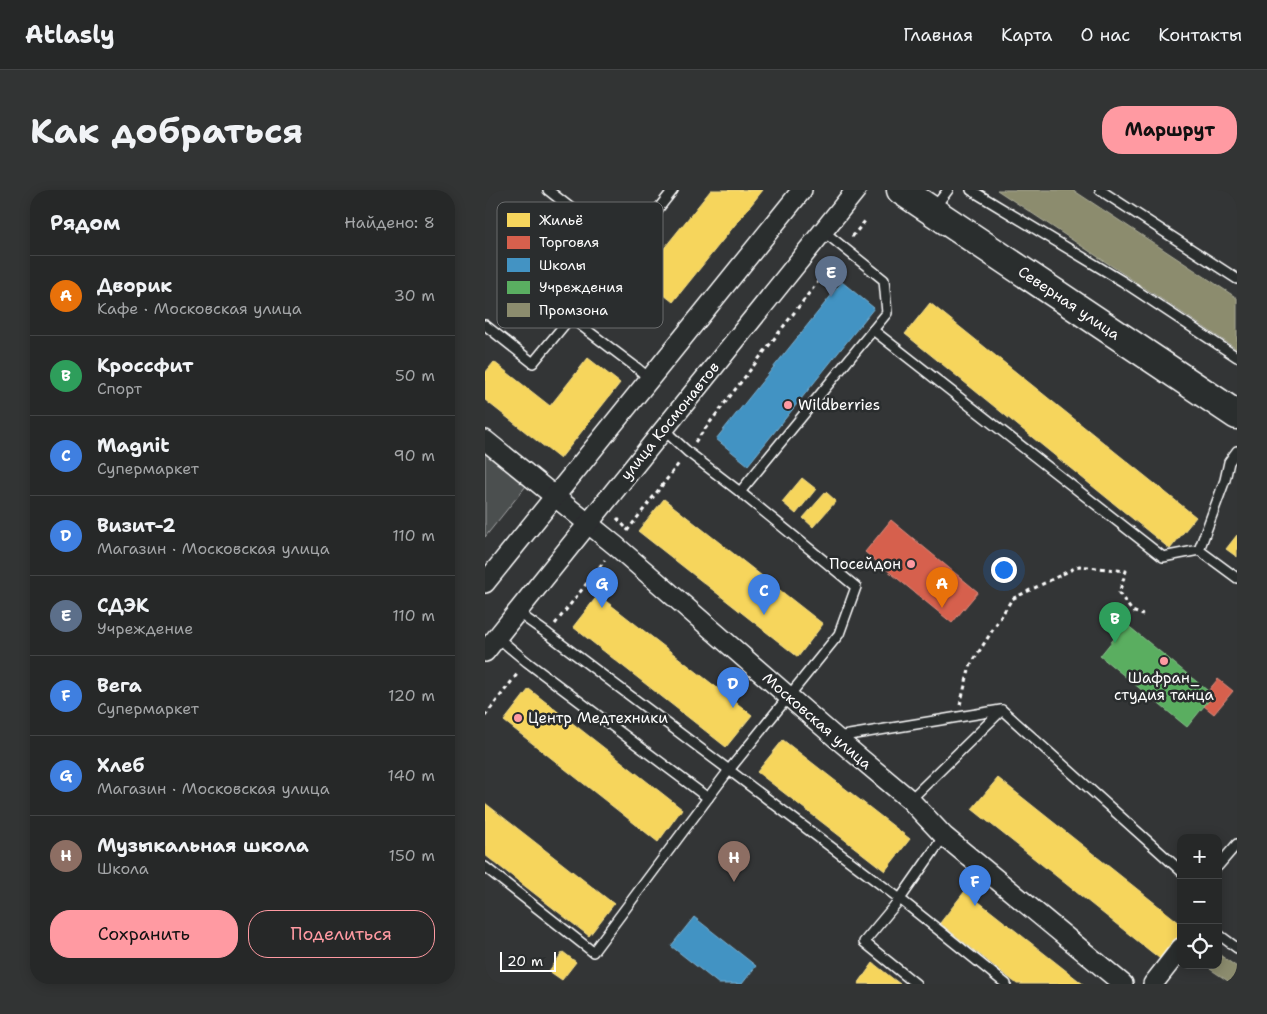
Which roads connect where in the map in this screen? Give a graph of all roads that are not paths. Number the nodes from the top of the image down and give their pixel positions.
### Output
1 (547, 190) edge
2 (673, 190) edge
3 (802, 190) edge
4 (855, 190) edge
5 (901, 190) edge
6 (971, 190) edge
7 (1100, 190) edge
8 (940, 200) edge
9 (562, 202) edge
10 (663, 203) edge
11 (823, 230) junction
12 (1237, 279) edge
13 (485, 325) edge
14 (563, 328) edge
15 (584, 328) edge
16 (873, 330) junction
17 (1237, 357) edge
18 (650, 379) junction
19 (1237, 415) edge
20 (663, 429) junction
21 (485, 440) edge
22 (1237, 451) edge
23 (740, 492) junction
24 (555, 497) junction
25 (588, 524) junction
26 (1199, 550) junction
27 (1237, 578) edge
28 (485, 583) edge
29 (517, 612) junction
30 (491, 645) edge
31 (788, 696) junction
32 (1002, 710) junction
33 (835, 737) junction
34 (729, 770) junction
35 (708, 798) junction
36 (910, 800) junction
37 (944, 836) junction
38 (1237, 844) edge
39 (1222, 861) edge
40 (485, 867) edge
41 (1177, 867) edge
42 (900, 899) junction
43 (1222, 937) edge
44 (1237, 948) edge
45 (1177, 953) edge
46 (916, 984) edge
47 (1007, 984) edge
48 (1123, 984) edge
49 (1153, 984) edge

1 - 9 lane
2 - 10 lane
3 - 18 street
4 - 11 street, улица Космонавтов
5 - 8 main road, Северная улица
6 - 17 lane
7 - 12 lane
8 - 19 main road, Северная улица
11 - 16 lane
11 - 20 street, улица Космонавтов
13 - 14 lane
15 - 18 lane
16 - 23 lane
16 - 26 lane
18 - 24 street
20 - 23 lane
20 - 25 street, улица Космонавтов
21 - 24 street, Московская улица
22 - 26 lane
23 - 31 lane
24 - 25 street, Московская улица
24 - 28 street
25 - 29 street, улица Космонавтов
25 - 31 street, Московская улица
26 - 27 lane
29 - 30 street, улица Космонавтов
29 - 34 lane
30 - 35 lane
31 - 33 street, Московская улица
31 - 34 lane
32 - 33 lane
32 - 36 lane
32 - 41 lane
33 - 36 street, Московская улица
34 - 35 lane
34 - 42 lane
35 - 40 lane
36 - 37 street, Московская улица
37 - 42 lane
37 - 48 street, Московская улица
38 - 39 lane
42 - 46 lane
42 - 47 lane
43 - 44 lane
45 - 49 street

